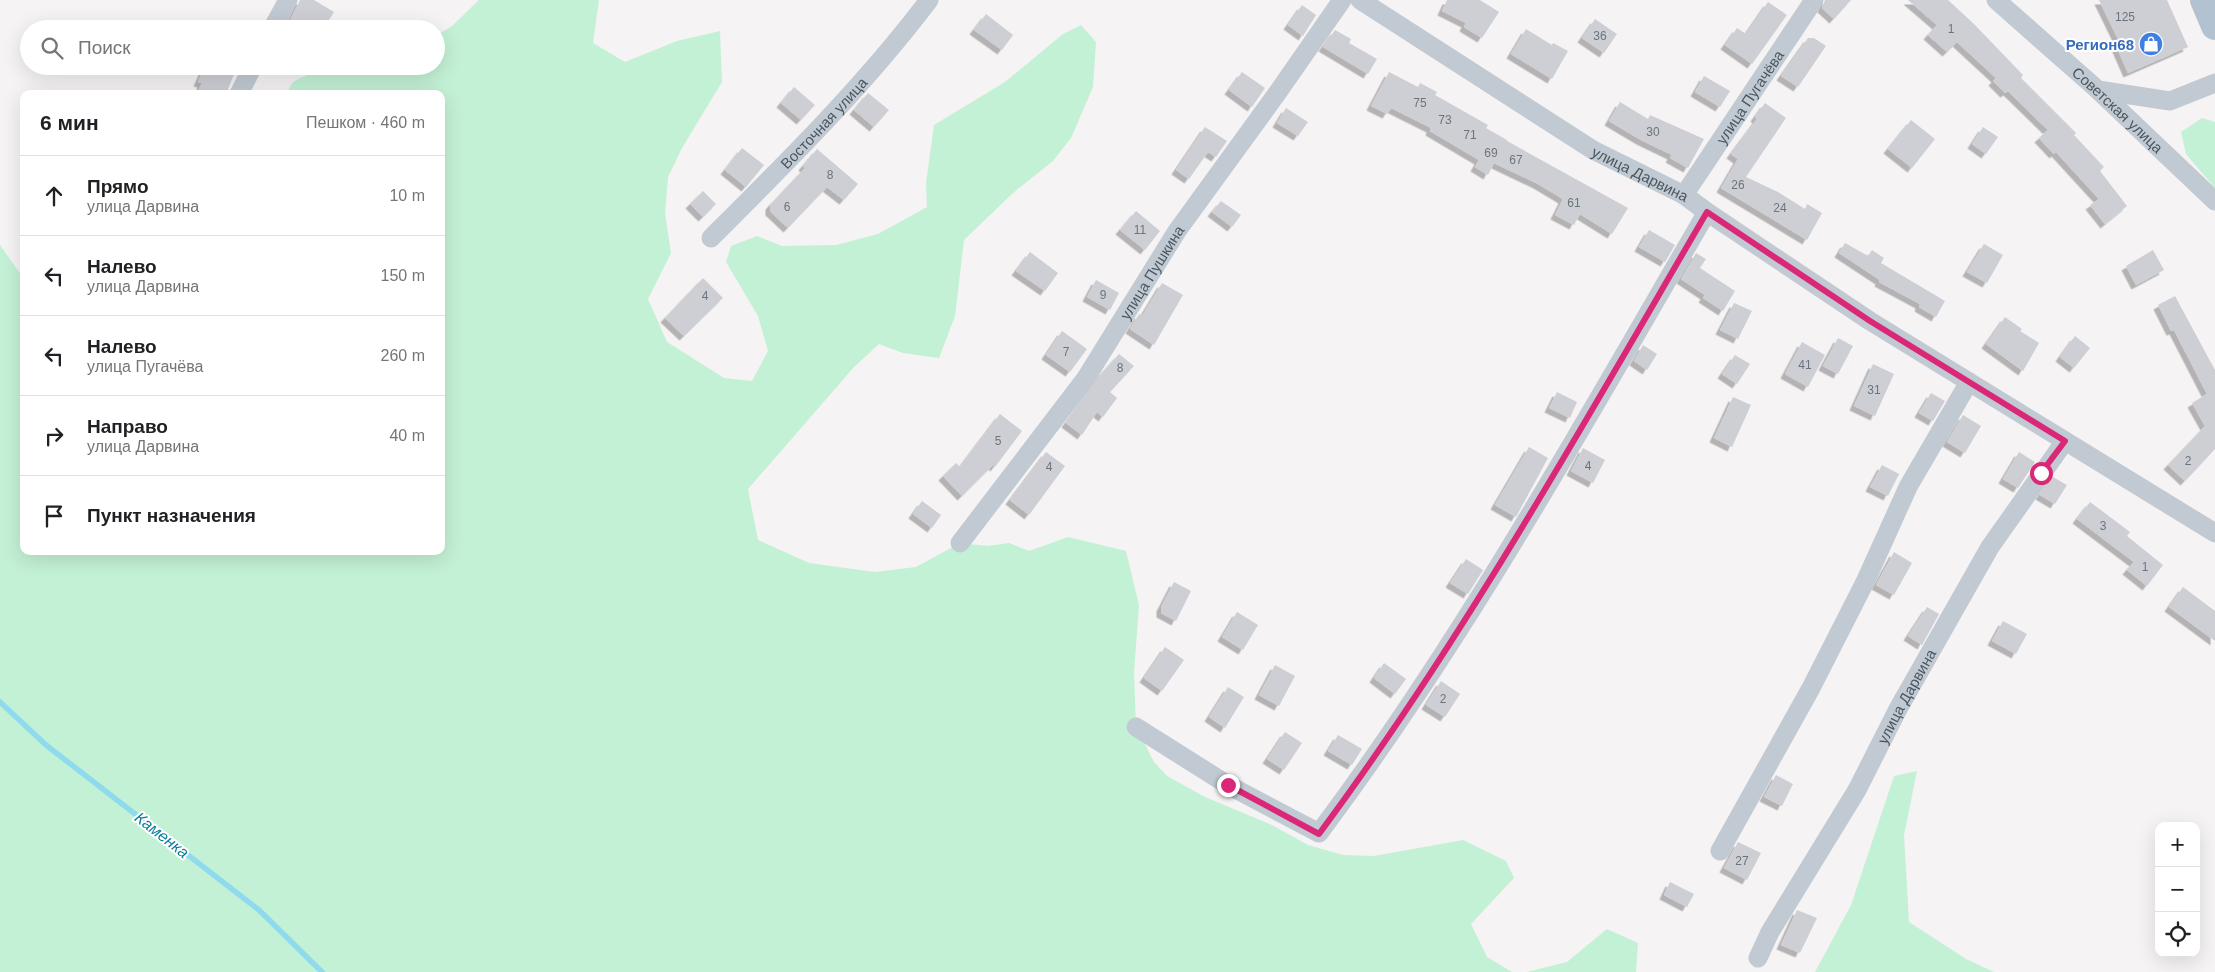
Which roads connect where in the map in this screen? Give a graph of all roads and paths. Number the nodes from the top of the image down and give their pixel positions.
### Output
1 (288, 0) edge
2 (929, 0) edge
3 (1342, 0) edge
4 (1360, 0) edge
5 (1814, 0) edge
6 (1996, 0) edge
7 (2204, 0) edge
8 (277, 20) edge
9 (2215, 26) edge
10 (248, 75) edge
11 (2215, 83) edge
12 (241, 90) edge
13 (2098, 90) junction
14 (1684, 194) junction
15 (2215, 201) edge
16 (1707, 212) junction
17 (711, 238) dead end
18 (1969, 382) junction
19 (2065, 441) junction
20 (2209, 530) edge
21 (960, 543) dead end
22 (1136, 727) dead end
23 (1720, 851) dead end
24 (1758, 958) dead end

1 - 8 street
2 - 17 street, Восточная улица
3 - 21 street, улица Пушкина
4 - 14 street, улица Дарвина
5 - 14 street, улица Пугачёва
6 - 13 street, Советская улица
7 - 9 main road
10 - 12 street
11 - 13 street
13 - 15 street, Советская улица
14 - 16 street, улица Дарвина
16 - 18 street, улица Дарвина
16 - 22 street
18 - 19 street, улица Дарвина
18 - 23 street
19 - 20 street, улица Дарвина
19 - 24 street, улица Дарвина

